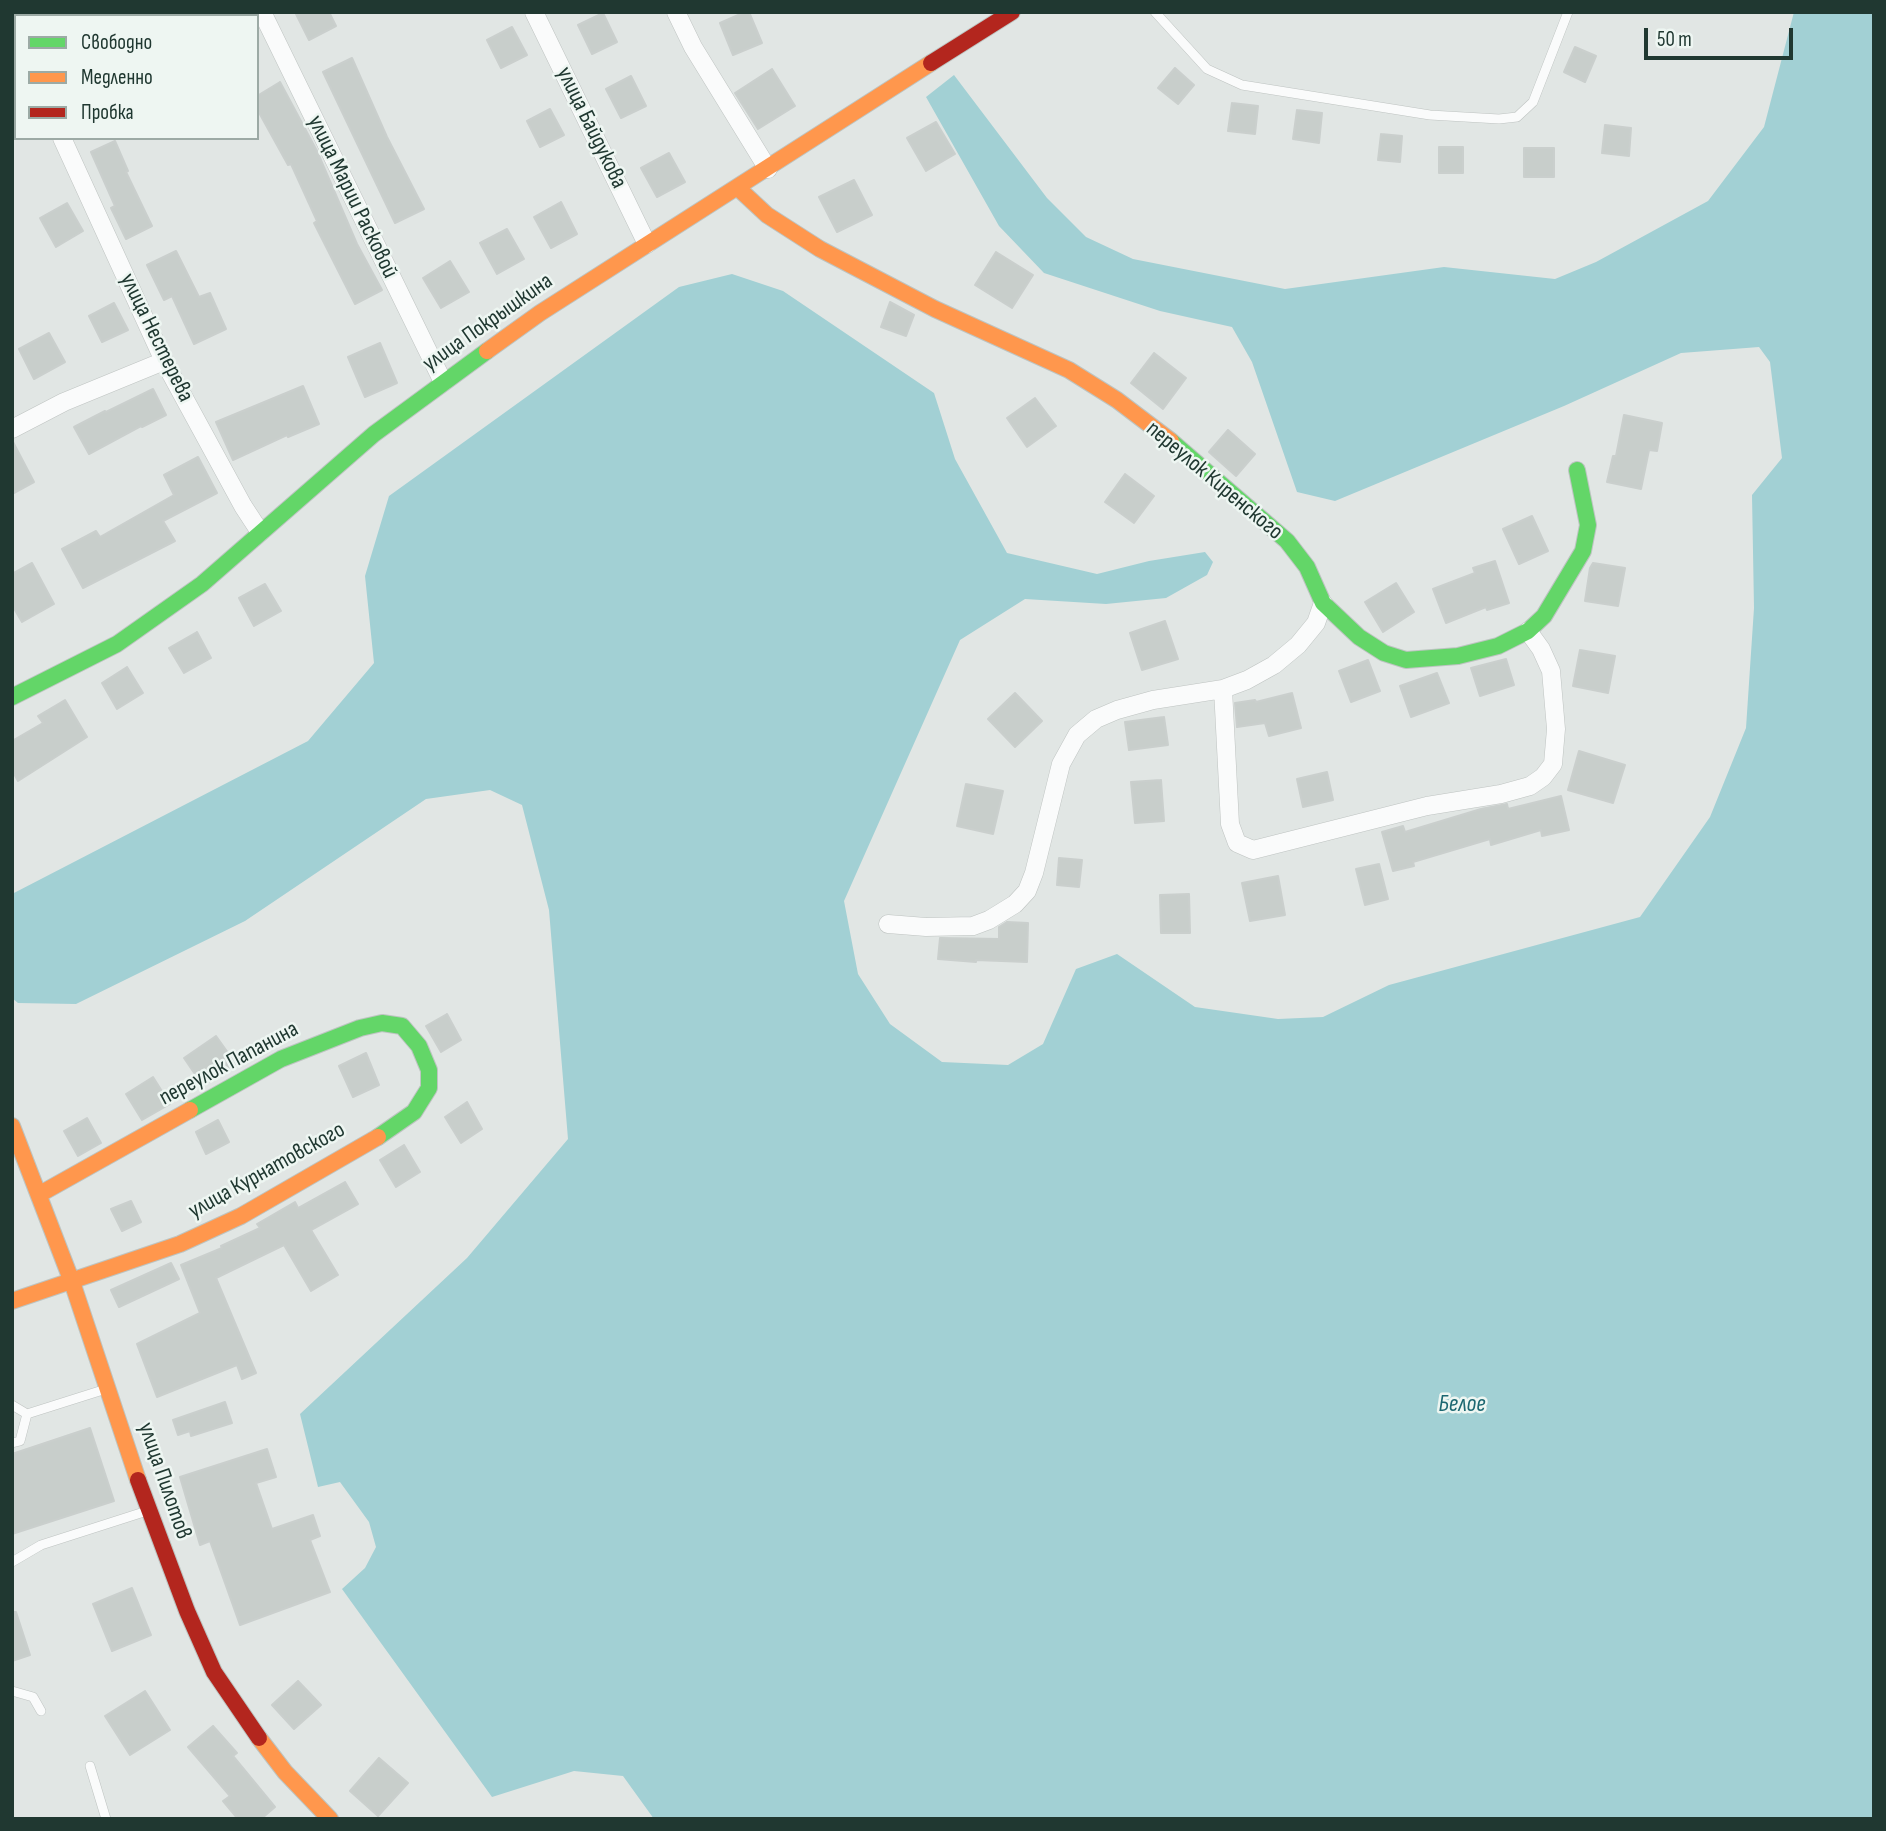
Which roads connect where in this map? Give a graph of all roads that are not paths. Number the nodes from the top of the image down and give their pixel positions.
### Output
1 (262, 12) edge
2 (534, 12) edge
3 (676, 12) edge
4 (1012, 12) edge
5 (1156, 12) edge
6 (1568, 12) edge
7 (63, 140) edge
8 (768, 169) junction
9 (738, 188) junction
10 (648, 244) junction
11 (164, 361) junction
12 (443, 382) junction
13 (12, 429) edge
14 (1577, 470) dead end
15 (260, 532) junction
16 (1323, 603) junction
17 (1528, 631) junction
18 (1223, 689) junction
19 (12, 697) edge
20 (888, 924) dead end
21 (429, 1070) joint
22 (12, 1126) edge
23 (40, 1194) junction
24 (72, 1283) junction
25 (12, 1301) edge
26 (108, 1388) junction
27 (12, 1405) edge
28 (27, 1414) junction
29 (12, 1443) edge
30 (148, 1510) junction
31 (12, 1562) edge
32 (12, 1690) edge
33 (41, 1711) dead end
34 (90, 1766) dead end
35 (106, 1819) edge
36 (330, 1819) edge

1 - 12 street, улица Марии Расковой
2 - 10 street, улица Байдукова
3 - 8 street
4 - 8 street, улица Покрышкина
5 - 6 lane
7 - 11 street, улица Нестерева
8 - 9 street, улица Покрышкина
9 - 10 street, улица Покрышкина
9 - 16 street, переулок Киренского
10 - 12 street, улица Покрышкина
11 - 13 street
11 - 15 street, улица Нестерева
12 - 15 street, улица Покрышкина
14 - 17 street
15 - 19 street, улица Покрышкина
16 - 17 street, переулок Киренского
16 - 18 street
17 - 18 street
18 - 20 street
21 - 23 street, переулок Папанина
21 - 24 street, улица Курнатовского
22 - 23 street, улица Пилотов
23 - 24 street, улица Пилотов
24 - 25 street, улица Курнатовского
24 - 26 street, улица Пилотов
26 - 28 lane
26 - 30 street, улица Пилотов
27 - 28 lane
28 - 29 lane
30 - 31 lane
30 - 36 street, улица Пилотов
32 - 33 lane
34 - 35 lane

